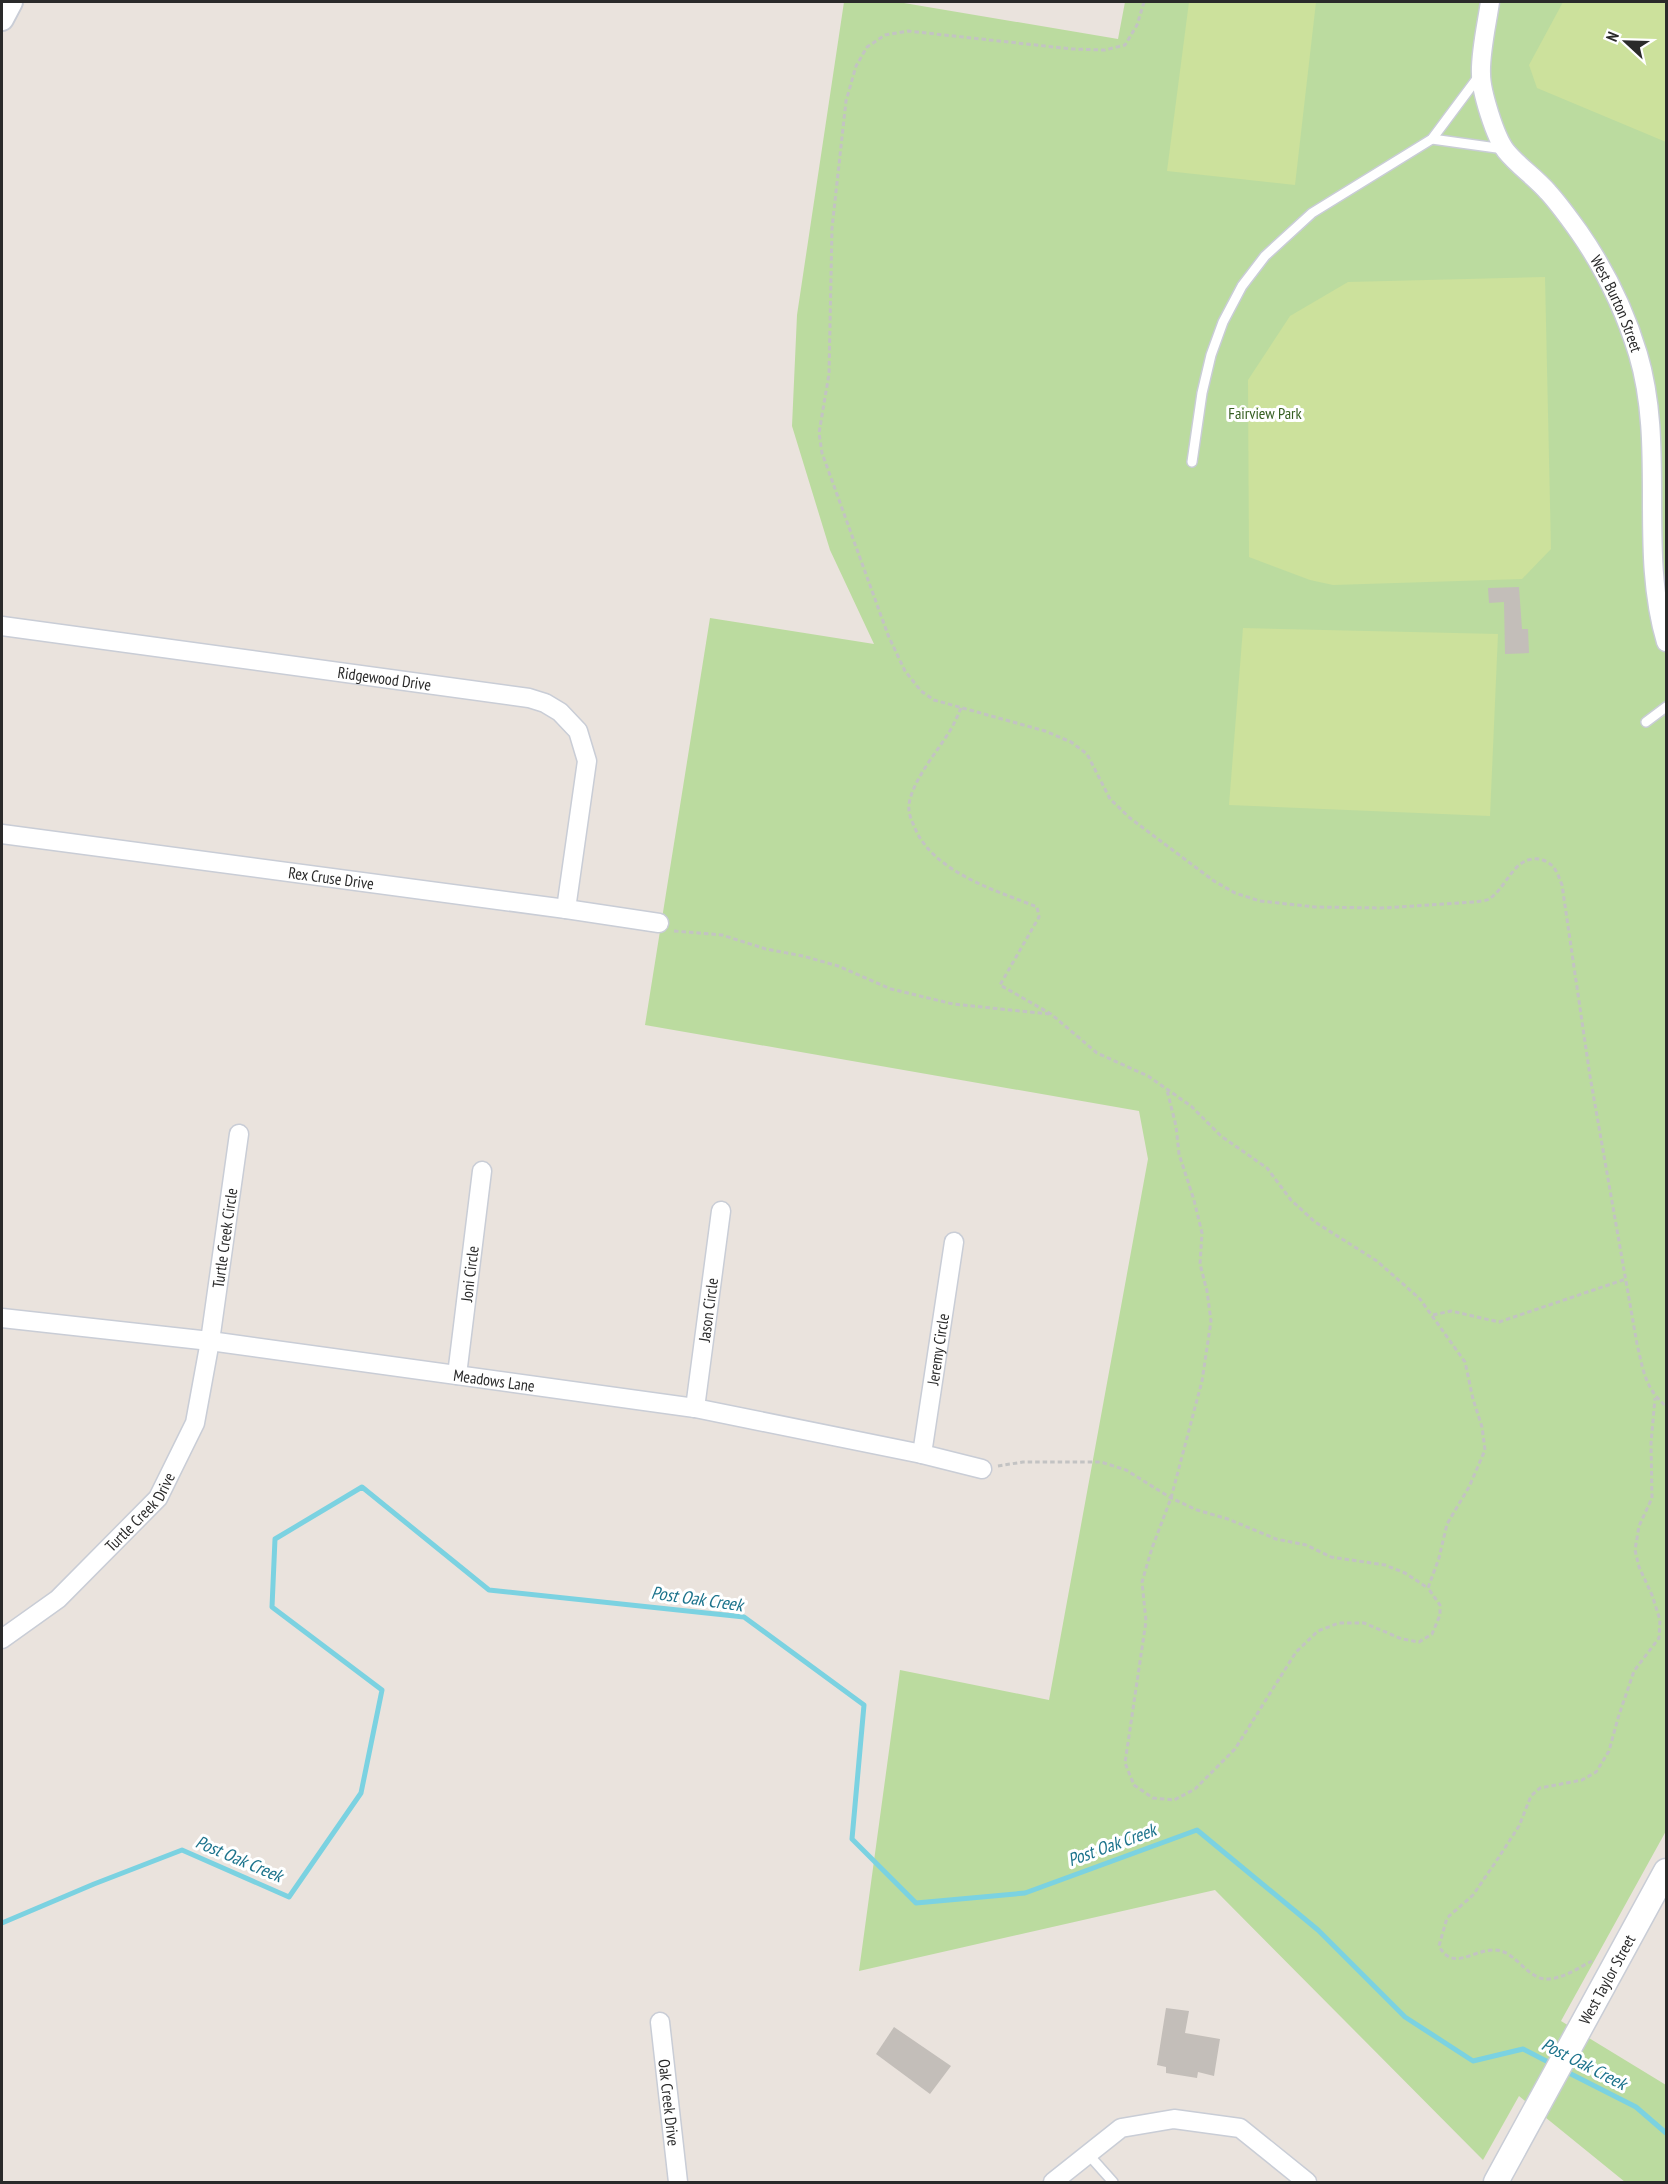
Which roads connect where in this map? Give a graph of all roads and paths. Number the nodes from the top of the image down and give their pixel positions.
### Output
1 (11, 2) edge
2 (1144, 2) edge
3 (1490, 2) edge
4 (2, 20) edge
5 (1481, 74) junction
6 (1432, 140) junction
7 (1505, 149) junction
8 (1192, 462) dead end
9 (2, 626) edge
10 (1666, 642) edge
11 (1666, 707) edge
12 (961, 708) junction
13 (1646, 722) dead end
14 (2, 834) edge
15 (566, 909) junction
16 (659, 923) joint
17 (1051, 1014) junction
18 (1167, 1090) junction
19 (239, 1134) dead end
20 (482, 1172) dead end
21 (721, 1211) dead end
22 (954, 1242) dead end
23 (1626, 1279) junction
24 (1432, 1315) junction
25 (2, 1318) edge
26 (210, 1341) junction
27 (457, 1375) junction
28 (1655, 1397) junction
29 (1666, 1406) edge
30 (695, 1408) junction
31 (922, 1454) junction
32 (982, 1469) joint
33 (1171, 1498) junction
34 (1428, 1588) junction
35 (2, 1639) edge
36 (1666, 1872) edge
37 (1594, 1960) dead end
38 (660, 2022) dead end
39 (1088, 2154) junction
40 (678, 2182) edge
41 (1053, 2182) edge
42 (1113, 2182) edge
43 (1307, 2182) edge
44 (1496, 2182) edge

1 - 4 street
2 - 12 path
3 - 5 street, West Burton Street
5 - 6 lane
5 - 7 street, West Burton Street
6 - 7 lane
6 - 8 lane
7 - 10 street, West Burton Street
9 - 15 street, Ridgewood Drive
11 - 13 lane
12 - 17 path
12 - 23 path
14 - 15 street, Rex Cruse Drive
15 - 16 street, Rex Cruse Drive
16 - 17 path
17 - 18 path
18 - 24 path
18 - 33 path
19 - 26 street, Turtle Creek Circle
20 - 27 street, Joni Circle
21 - 30 street, Jason Circle
22 - 31 street, Jeremy Circle
23 - 24 path
23 - 28 path
24 - 34 path
25 - 26 street, Meadows Lane
26 - 27 street, Meadows Lane
26 - 35 street, Turtle Creek Drive
27 - 30 street, Meadows Lane
28 - 29 path
28 - 37 path
30 - 31 street, Meadows Lane
31 - 32 street, Meadows Lane
32 - 33 path
33 - 34 path
33 - 34 path
36 - 44 main road, West Taylor Street
38 - 40 street, Oak Creek Drive
39 - 41 street
39 - 42 lane
39 - 43 street

